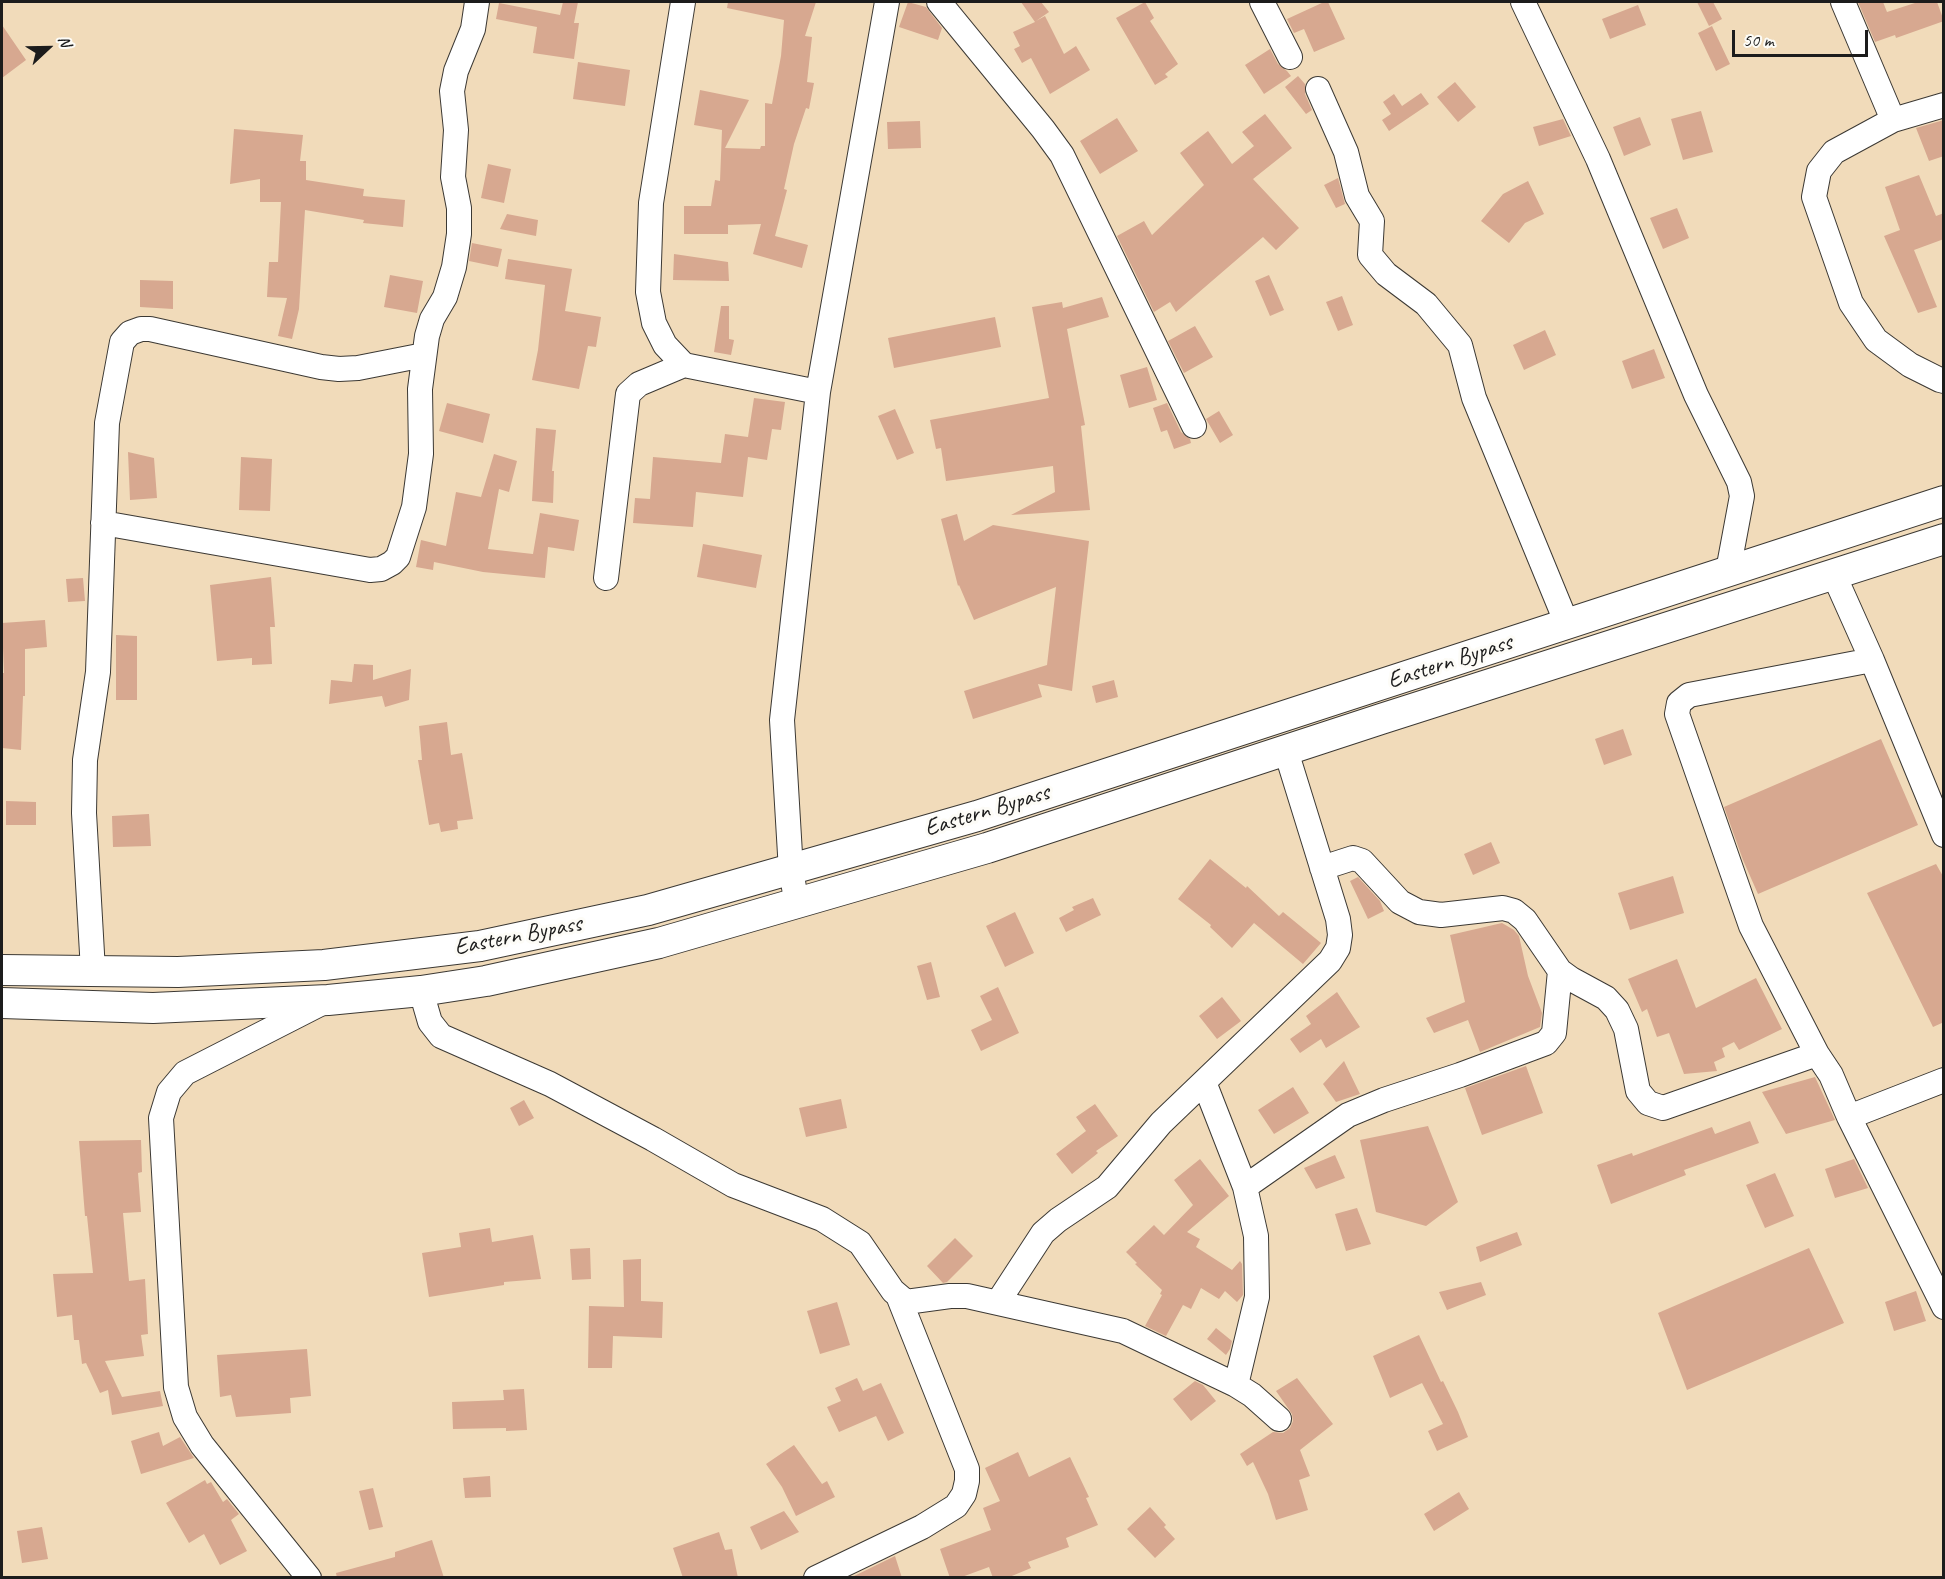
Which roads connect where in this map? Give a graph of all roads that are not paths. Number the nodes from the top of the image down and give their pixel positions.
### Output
1 (477, 2) edge
2 (683, 2) edge
3 (887, 2) edge
4 (939, 2) edge
5 (1262, 2) edge
6 (1523, 2) edge
7 (1843, 2) edge
8 (1290, 57) dead end
9 (1318, 89) dead end
10 (1944, 105) edge
11 (1893, 120) junction
12 (424, 355) junction
13 (684, 365) junction
14 (1944, 381) edge
15 (818, 392) junction
16 (1194, 426) dead end
17 (1944, 501) edge
18 (103, 524) junction
19 (1944, 539) edge
20 (1728, 571) junction
21 (1834, 575) junction
22 (606, 578) dead end
23 (1567, 624) junction
24 (1872, 660) junction
25 (1286, 751) junction
26 (1943, 831) edge
27 (1322, 868) junction
28 (791, 871) junction
29 (797, 904) junction
30 (2, 970) edge
31 (93, 971) junction
32 (1560, 971) junction
33 (421, 991) junction
34 (328, 1000) junction
35 (7, 1007) edge
36 (1817, 1054) junction
37 (1944, 1080) edge
38 (1204, 1082) junction
39 (1849, 1117) junction
40 (1245, 1187) junction
41 (899, 1298) junction
42 (998, 1302) junction
43 (1944, 1306) edge
44 (1236, 1385) junction
45 (1279, 1419) dead end
46 (309, 1578) edge
47 (816, 1578) edge

1 - 12 street
2 - 13 street
3 - 15 street
4 - 16 street
5 - 8 street
6 - 20 street
7 - 11 street
9 - 23 street
10 - 11 street
11 - 14 street
12 - 18 street
12 - 18 street
13 - 15 street
13 - 22 street
15 - 28 street
17 - 20 main road, Eastern Bypass
18 - 31 street
19 - 21 main road, Eastern Bypass
20 - 23 main road, Eastern Bypass
21 - 24 street
21 - 25 main road, Eastern Bypass
23 - 28 main road, Eastern Bypass
24 - 26 street
24 - 36 street
25 - 27 street
25 - 29 main road, Eastern Bypass
27 - 32 street
27 - 38 street
28 - 29 street
28 - 31 main road, Eastern Bypass
29 - 33 main road, Eastern Bypass
30 - 31 main road, Eastern Bypass
32 - 36 street
32 - 40 street
33 - 34 main road, Eastern Bypass
33 - 41 street
34 - 35 main road, Eastern Bypass
34 - 46 street
36 - 39 street
37 - 39 street
38 - 40 street
38 - 42 street
39 - 43 street
40 - 44 street
41 - 42 street
41 - 47 street
42 - 44 street
44 - 45 street

